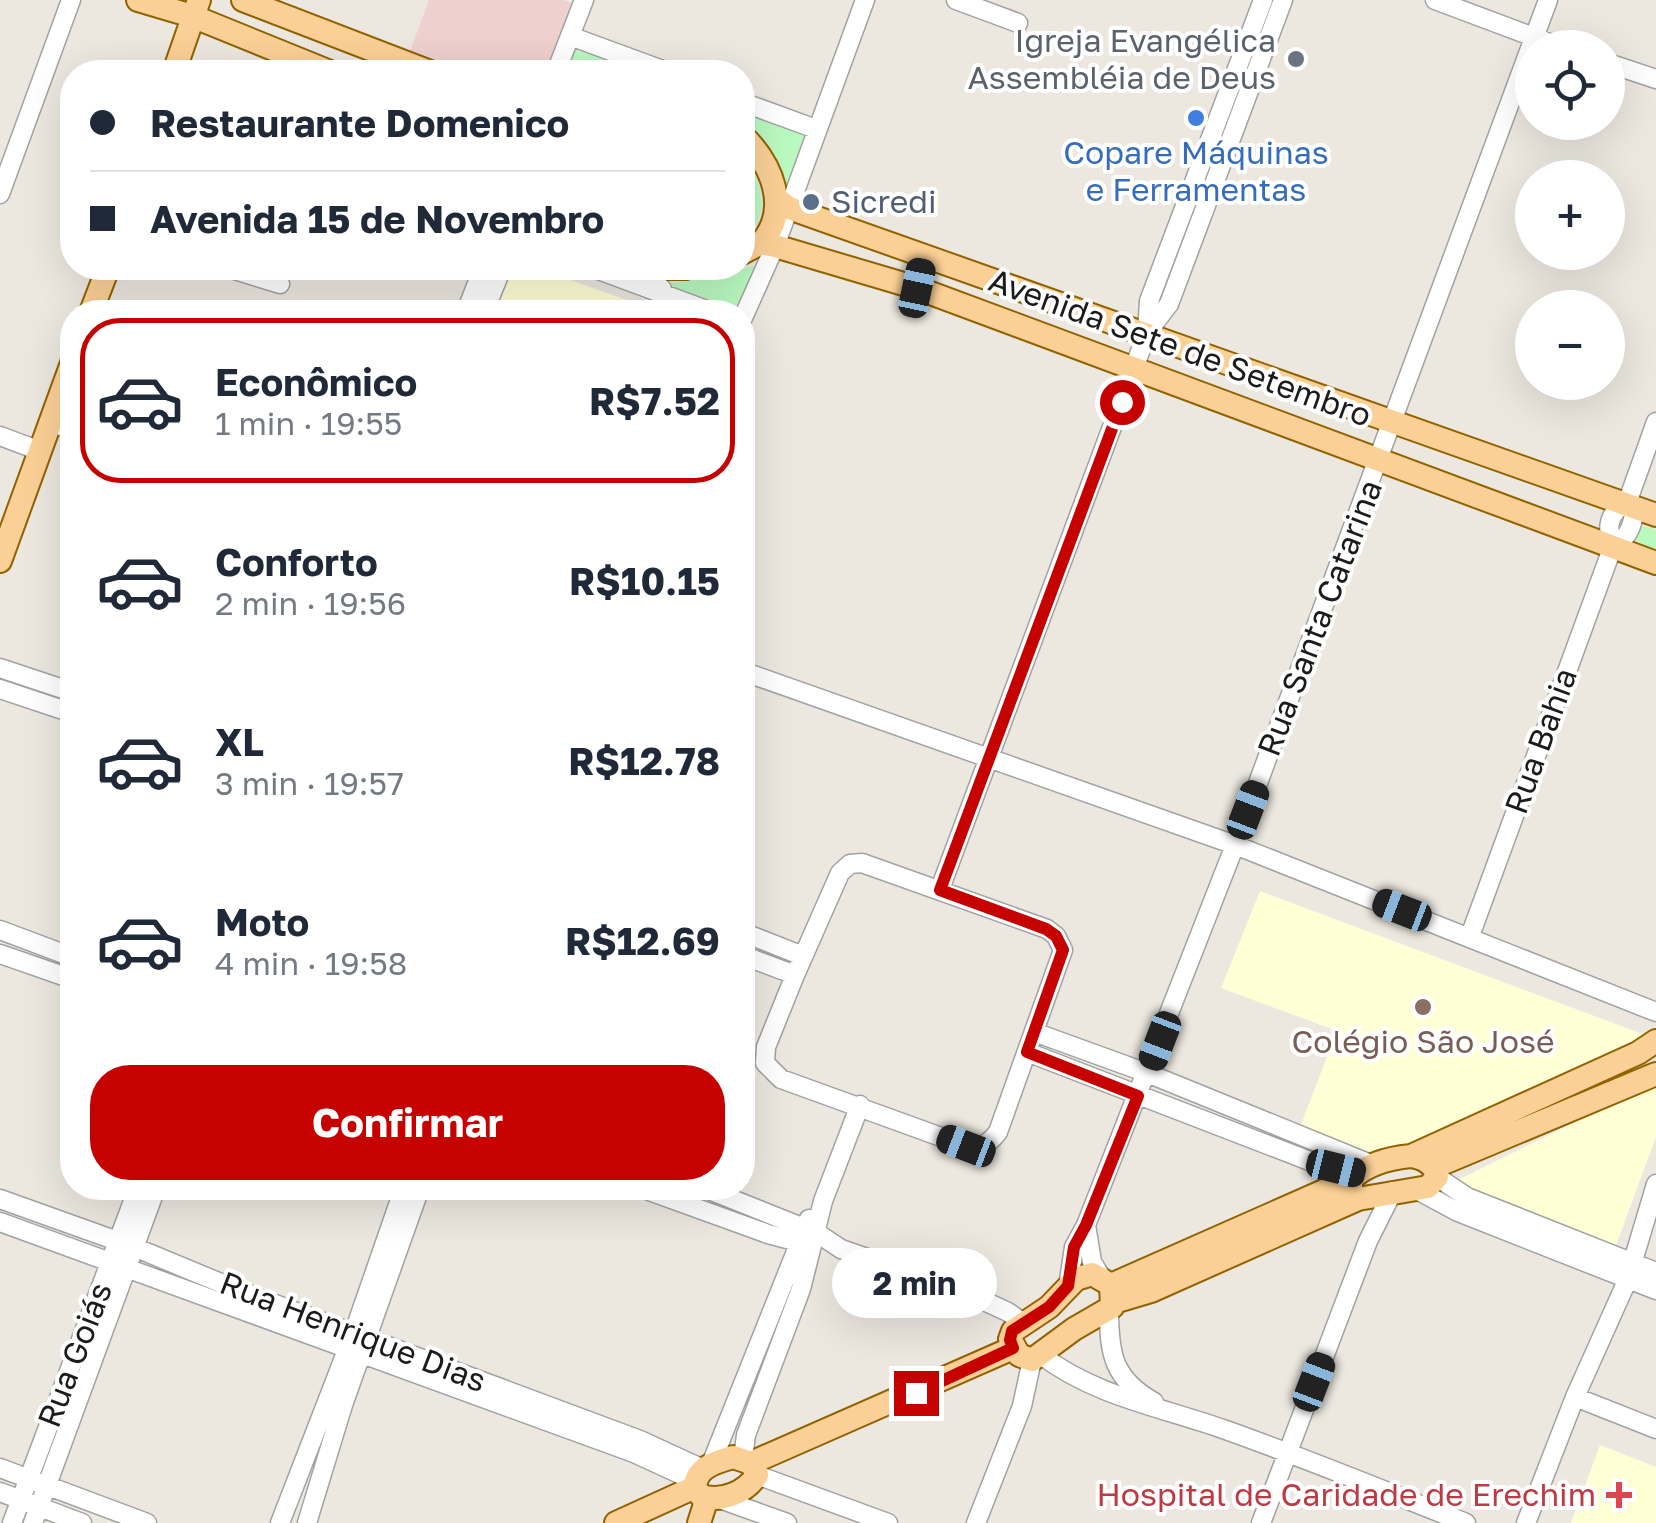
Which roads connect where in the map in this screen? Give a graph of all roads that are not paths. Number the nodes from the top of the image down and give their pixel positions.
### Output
1 (71, 0) edge
2 (138, 0) edge
3 (244, 0) edge
4 (584, 0) edge
5 (865, 0) edge
6 (956, 0) edge
7 (1263, 0) edge
8 (1283, 0) edge
9 (1435, 0) edge
10 (1548, 0) edge
11 (196, 8) edge
12 (1018, 22) dead end
13 (1515, 30) edge
14 (1538, 30) edge
15 (570, 36) junction
16 (178, 60) edge
17 (305, 60) edge
18 (399, 60) edge
19 (561, 60) edge
20 (629, 60) edge
21 (1625, 68) edge
22 (1656, 79) edge
23 (1515, 92) edge
24 (755, 106) edge
25 (816, 129) junction
26 (755, 147) edge
27 (0, 194) edge
28 (783, 204) junction
29 (759, 247) edge
30 (923, 257) junction
31 (267, 280) edge
32 (626, 280) edge
33 (652, 280) edge
34 (280, 284) dead end
35 (917, 288) junction
36 (670, 296) junction
37 (680, 300) edge
38 (1147, 333) junction
39 (1134, 367) junction
40 (1656, 422) edge
41 (1392, 424) junction
42 (60, 427) edge
43 (0, 436) edge
44 (40, 451) junction
45 (1380, 459) junction
46 (1627, 502) junction
47 (1656, 515) edge
48 (1613, 546) junction
49 (0, 561) edge
50 (1656, 562) edge
51 (0, 668) edge
52 (755, 675) edge
53 (60, 688) edge
54 (0, 689) edge
55 (60, 709) edge
56 (992, 756) junction
57 (1234, 845) junction
58 (940, 890) junction
59 (0, 930) edge
60 (1470, 936) junction
61 (755, 937) edge
62 (60, 952) edge
63 (0, 954) edge
64 (803, 956) junction
65 (755, 960) edge
66 (795, 974) junction
67 (60, 976) edge
68 (1656, 1012) edge
69 (1034, 1032) junction
70 (1656, 1041) edge
71 (1027, 1052) junction
72 (1148, 1073) junction
73 (1656, 1074) edge
74 (1138, 1096) junction
75 (1205, 1097) junction
76 (860, 1106) junction
77 (1198, 1118) junction
78 (1410, 1156) junction
79 (1435, 1172) junction
80 (1361, 1183) junction
81 (1656, 1184) edge
82 (1405, 1191) junction
83 (0, 1199) edge
84 (136, 1200) edge
85 (150, 1200) edge
86 (400, 1200) edge
87 (415, 1200) edge
88 (682, 1200) edge
89 (729, 1200) edge
90 (0, 1222) edge
91 (1086, 1225) junction
92 (808, 1237) junction
93 (1368, 1241) junction
94 (127, 1244) junction
95 (119, 1267) junction
96 (1629, 1272) junction
97 (1656, 1272) edge
98 (1068, 1286) junction
99 (1656, 1290) edge
100 (1108, 1293) junction
101 (237, 1300) junction
102 (1022, 1322) junction
103 (357, 1344) junction
104 (1029, 1354) junction
105 (77, 1373) junction
106 (1574, 1398) junction
107 (1167, 1409) junction
108 (1656, 1429) edge
109 (1288, 1452) junction
110 (750, 1465) junction
111 (0, 1468) edge
112 (27, 1479) junction
113 (46, 1485) junction
114 (704, 1485) junction
115 (0, 1492) edge
116 (20, 1499) junction
117 (36, 1514) edge
118 (12, 1523) edge
119 (82, 1523) edge
120 (147, 1523) edge
121 (280, 1523) edge
122 (306, 1523) edge
123 (616, 1523) edge
124 (651, 1523) edge
125 (699, 1523) edge
126 (787, 1523) edge
127 (888, 1523) edge
128 (976, 1523) edge
129 (1261, 1523) edge
130 (1466, 1523) edge
131 (1526, 1523) edge

1 - 27 street
2 - 11 main road
3 - 18 main road
4 - 15 street
5 - 25 street
6 - 12 street
7 - 38 street
8 - 38 street
9 - 13 street
10 - 14 street, Rua Santa Catarina
11 - 16 main road
11 - 17 main road
15 - 19 street
15 - 20 street
21 - 22 street
23 - 41 street, Rua Santa Catarina
24 - 25 street
25 - 28 street
26 - 28 main road
28 - 29 main road
28 - 30 main road, Avenida Sete de Setembro
29 - 35 main road, Avenida Sete de Setembro
30 - 35 main road
30 - 38 main road, Avenida Sete de Setembro
31 - 34 street
32 - 36 street
33 - 36 street
35 - 39 main road, Avenida Sete de Setembro
36 - 37 street
38 - 39 street
38 - 41 main road, Avenida Sete de Setembro
39 - 45 main road, Avenida Sete de Setembro
39 - 56 street
40 - 46 street
41 - 45 street, Rua Santa Catarina
41 - 46 main road, Avenida Sete de Setembro
42 - 44 main road
43 - 44 street
44 - 49 main road
45 - 48 main road, Avenida Sete de Setembro
45 - 57 street, Rua Santa Catarina
46 - 47 main road, Avenida Sete de Setembro
46 - 48 street, Rua Bahia
48 - 50 main road, Avenida Sete de Setembro
48 - 60 street, Rua Bahia
51 - 53 street
52 - 56 street
54 - 55 street
56 - 57 street
56 - 58 street
57 - 60 street
57 - 72 street, Rua Santa Catarina
58 - 64 street
58 - 69 street
59 - 62 street
60 - 68 street
61 - 64 street
63 - 67 street
64 - 66 street
65 - 66 street
66 - 76 street
69 - 71 street
69 - 72 street
70 - 78 main road
71 - 74 street
71 - 76 street
72 - 74 street, Rua Santa Catarina
72 - 75 street
73 - 79 main road
74 - 77 street
74 - 91 street, Rua Santa Catarina
75 - 77 street
75 - 80 street
76 - 92 street
77 - 80 street
78 - 79 main road
78 - 80 main road
79 - 82 main road
79 - 96 street
80 - 82 main road
80 - 93 street
80 - 100 main road
81 - 96 street
82 - 93 street
82 - 96 street
83 - 94 street, Rua Henrique Dias
84 - 94 street, Rua Goiás
85 - 94 street, Rua Goiás
86 - 103 street
87 - 103 street
88 - 92 street
89 - 92 street
90 - 95 street, Rua Henrique Dias
91 - 98 street, Rua Santa Catarina
91 - 100 street
92 - 102 street
92 - 110 street
92 - 114 street
93 - 109 street
94 - 95 street, Rua Goiás
94 - 101 street, Rua Henrique Dias
95 - 101 street, Rua Henrique Dias
95 - 105 street, Rua Goiás
96 - 97 street
96 - 99 street
96 - 106 street
98 - 100 main road
98 - 102 main road
100 - 104 main road
100 - 107 street
101 - 103 street, Rua Henrique Dias
102 - 104 main road
103 - 114 street, Rua Henrique Dias
103 - 121 street
103 - 122 street
104 - 107 street
104 - 110 main road
104 - 128 street
105 - 112 street, Rua Goiás
105 - 113 street, Rua Goiás
106 - 108 street
106 - 131 street
107 - 109 street
109 - 129 street
109 - 130 street
110 - 114 main road
110 - 114 main road
110 - 127 street
111 - 112 street
112 - 113 street
112 - 116 street, Rua Goiás
113 - 117 street, Rua Goiás
113 - 120 street
114 - 123 main road
114 - 124 main road
114 - 125 main road
114 - 126 street, Rua Henrique Dias
115 - 116 street
116 - 117 street
116 - 118 street, Rua Goiás
117 - 119 street

